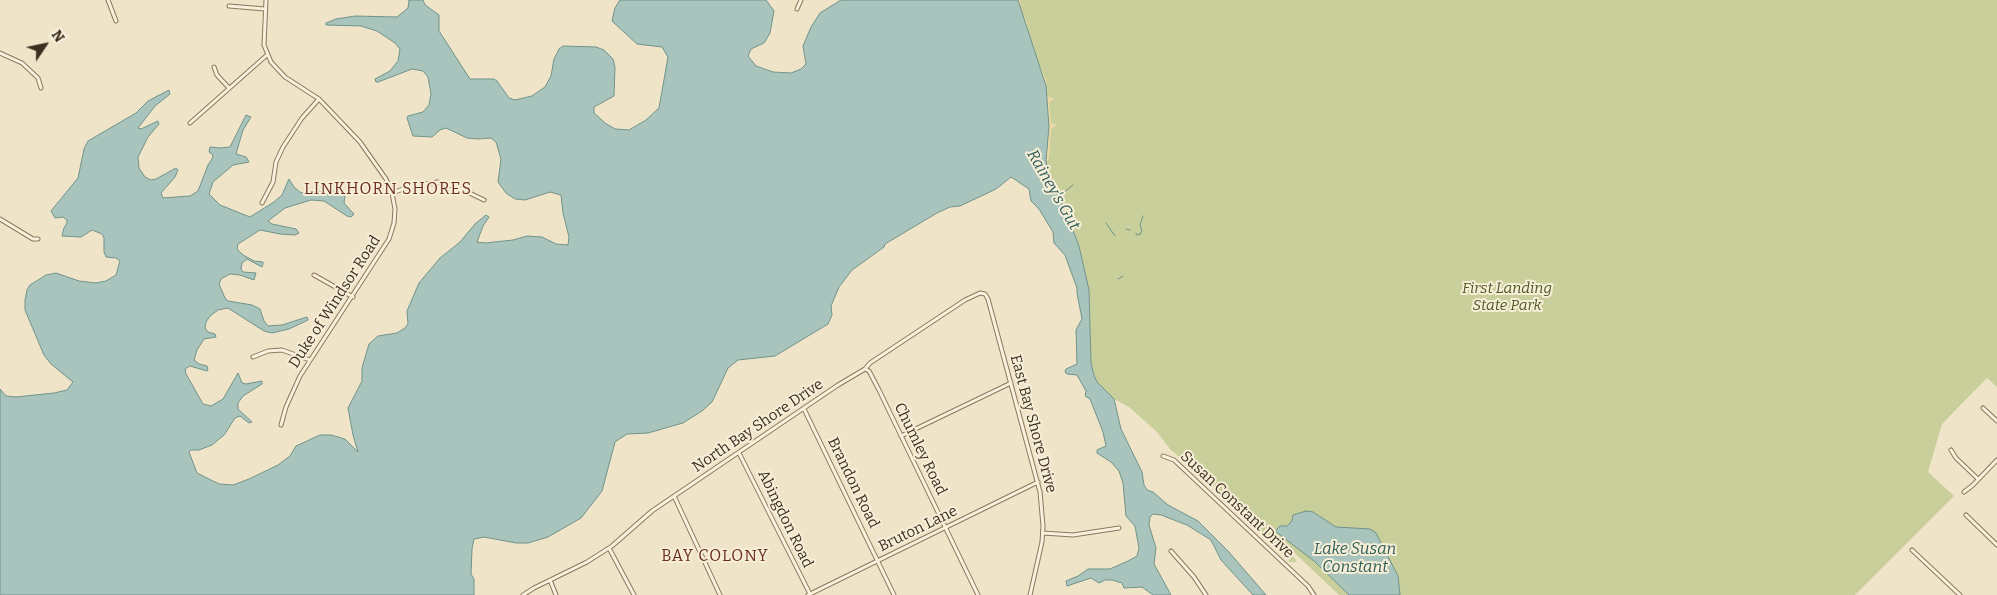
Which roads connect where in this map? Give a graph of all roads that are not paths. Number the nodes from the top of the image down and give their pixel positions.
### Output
1 (108, 0) edge
2 (266, 0) edge
3 (801, 0) edge
4 (229, 6) dead end
5 (265, 9) junction
6 (797, 9) dead end
7 (116, 21) dead end
8 (0, 53) edge
9 (267, 55) junction
10 (214, 67) dead end
11 (41, 88) dead end
12 (229, 88) junction
13 (319, 98) junction
14 (190, 123) dead end
15 (392, 194) junction
16 (484, 200) dead end
17 (262, 203) dead end
18 (0, 219) edge
19 (38, 239) dead end
20 (314, 275) dead end
21 (980, 293) joint
22 (353, 297) junction
23 (253, 357) dead end
24 (310, 360) junction
25 (865, 369) junction
26 (1011, 384) junction
27 (1983, 408) dead end
28 (804, 409) junction
29 (1997, 422) edge
30 (281, 425) dead end
31 (901, 436) junction
32 (1951, 450) dead end
33 (739, 453) junction
34 (1163, 456) dead end
35 (1997, 460) edge
36 (1978, 479) junction
37 (1038, 482) junction
38 (1964, 492) dead end
39 (674, 496) junction
40 (1966, 515) dead end
41 (946, 528) junction
42 (1118, 528) dead end
43 (1043, 534) junction
44 (1997, 545) edge
45 (609, 548) junction
46 (1912, 550) dead end
47 (1171, 551) dead end
48 (878, 561) junction
49 (550, 580) junction
50 (523, 595) edge
51 (556, 595) edge
52 (634, 595) edge
53 (720, 595) edge
54 (809, 595) edge
55 (894, 595) edge
56 (978, 595) edge
57 (1030, 595) edge
58 (1206, 595) edge
59 (1314, 595) edge
60 (1960, 595) edge

1 - 7 street
2 - 5 street
3 - 6 street
4 - 5 street
5 - 9 street
8 - 11 street
9 - 12 street
9 - 13 street, Duke of Windsor Road
10 - 12 street
12 - 14 street
13 - 15 street, Duke of Windsor Road
13 - 17 street
15 - 16 street
15 - 22 street, Duke of Windsor Road
18 - 19 street
20 - 22 street
21 - 25 street, North Bay Shore Drive
21 - 26 street, East Bay Shore Drive
22 - 24 street, Duke of Windsor Road
23 - 24 street
24 - 30 street, Duke of Windsor Road
25 - 28 street, North Bay Shore Drive
25 - 31 street, Chumley Road
26 - 31 street
26 - 37 street, East Bay Shore Drive
27 - 29 street
28 - 33 street, North Bay Shore Drive
28 - 48 street, Brandon Road
31 - 41 street, Chumley Road
32 - 36 street
33 - 39 street, North Bay Shore Drive
33 - 54 street, Abingdon Road
34 - 59 street, Susan Constant Drive
35 - 36 street
36 - 38 street
37 - 41 street, Bruton Lane
37 - 43 street, East Bay Shore Drive
39 - 45 street, North Bay Shore Drive
39 - 53 street
40 - 44 street
41 - 48 street, Bruton Lane
41 - 56 street, Chumley Road
42 - 43 street
43 - 57 street, East Bay Shore Drive
45 - 49 street, North Bay Shore Drive
45 - 52 street
46 - 60 street
47 - 58 street
48 - 54 street, Bruton Lane
48 - 55 street, Brandon Road
49 - 50 street, North Bay Shore Drive
49 - 51 street

